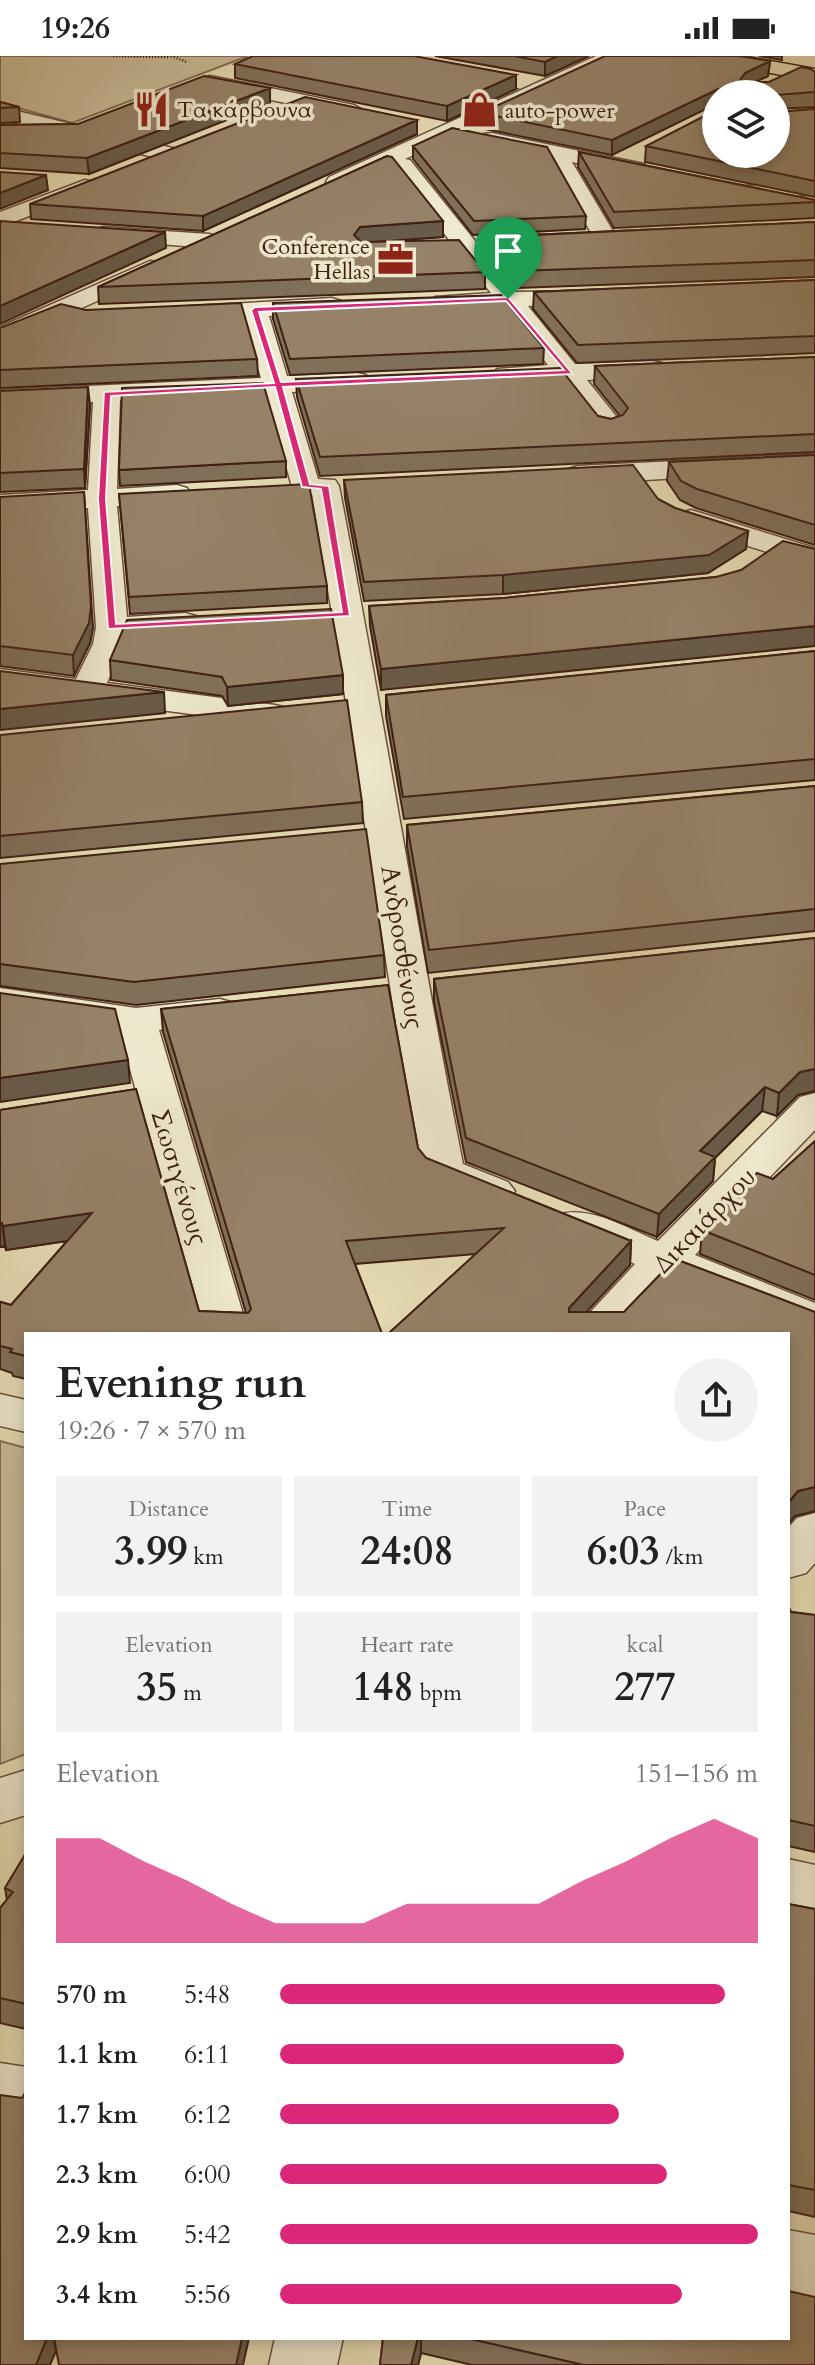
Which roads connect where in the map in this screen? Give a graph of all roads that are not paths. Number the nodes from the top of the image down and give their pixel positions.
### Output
1 (612, 56) edge
2 (709, 56) edge
3 (237, 67) edge
4 (806, 73) edge
5 (518, 80) edge
6 (786, 80) edge
7 (548, 86) junction
8 (303, 101) junction
9 (0, 113) edge
10 (273, 113) edge
11 (376, 116) edge
12 (99, 120) edge
13 (420, 125) dead end
14 (450, 130) junction
15 (0, 131) edge
16 (70, 131) junction
17 (639, 152) dead end
18 (565, 154) junction
19 (385, 160) junction
20 (140, 165) edge
21 (614, 165) junction
22 (659, 174) edge
23 (41, 180) edge
24 (815, 187) edge
25 (317, 191) edge
26 (815, 206) edge
27 (0, 220) edge
28 (0, 227) edge
29 (45, 230) edge
30 (75, 232) edge
31 (635, 236) edge
32 (605, 238) junction
33 (574, 239) edge
34 (496, 243) edge
35 (466, 246) junction
36 (438, 248) edge
37 (617, 295) edge
38 (508, 299) junction
39 (412, 303) edge
40 (59, 310) junction
41 (255, 310) junction
42 (352, 310) edge
43 (163, 313) edge
44 (102, 315) edge
45 (0, 337) edge
46 (677, 368) edge
47 (570, 372) junction
48 (478, 376) edge
49 (386, 380) edge
50 (278, 385) junction
51 (107, 393) junction
52 (0, 398) edge
53 (610, 426) edge
54 (815, 462) edge
55 (547, 476) edge
56 (356, 485) edge
57 (315, 486) junction
58 (275, 489) edge
59 (212, 492) edge
60 (657, 492) junction
61 (102, 499) junction
62 (0, 504) edge
63 (815, 558) edge
64 (378, 613) edge
65 (347, 614) junction
66 (316, 616) edge
67 (222, 621) edge
68 (112, 627) junction
69 (0, 679) edge
70 (88, 688) junction
71 (335, 708) junction
72 (137, 729) edge
73 (0, 1000) edge
74 (257, 1007) edge
75 (136, 1020) junction
76 (815, 1106) edge
77 (666, 1259) junction
78 (815, 1320) edge
79 (225, 1332) edge
80 (595, 1332) edge
81 (0, 1410) edge
82 (24, 1416) edge
83 (815, 1531) edge
84 (790, 1558) edge
85 (24, 1793) edge
86 (0, 1801) edge
87 (790, 1883) edge
88 (815, 1889) edge
89 (0, 2090) edge
90 (24, 2094) edge
91 (790, 2260) edge
92 (815, 2266) edge
93 (309, 2340) edge
94 (303, 2365) edge

1 - 7 street
2 - 4 main road
3 - 8 street
4 - 6 street
5 - 7 street
7 - 14 street
8 - 10 street
8 - 11 street
9 - 16 street
12 - 16 street
13 - 14 street
14 - 18 street
14 - 19 street
15 - 16 street
16 - 20 street
17 - 21 street
18 - 21 street
18 - 32 street
19 - 25 street
19 - 35 street
21 - 22 street
23 - 27 street
24 - 26 street
28 - 29 street
30 - 40 street
31 - 32 street
32 - 33 street
34 - 35 street
35 - 36 street
35 - 38 street
37 - 38 street
38 - 39 street
38 - 47 street
40 - 44 street
40 - 45 street
41 - 42 street
41 - 43 street
41 - 50 street, Ανδροσθένους
46 - 47 street
47 - 48 street
47 - 53 street
49 - 50 street
50 - 51 street
50 - 57 street, Ανδροσθένους
51 - 52 street
51 - 61 street
54 - 60 street
55 - 60 street
56 - 57 street
57 - 58 street
57 - 65 street, Ανδροσθένους
59 - 61 street
60 - 63 street
61 - 62 street
61 - 68 street
64 - 65 street
65 - 66 street
65 - 71 street, Ανδροσθένους
67 - 68 street
68 - 70 street
69 - 70 street
70 - 71 street
71 - 72 street
71 - 77 street, Ανδροσθένους
73 - 75 street
74 - 75 street
75 - 79 street, Σωσιγένους
76 - 77 street, Δικαιάρχου
77 - 78 street, Ανδροσθένους
77 - 80 street, Δικαιάρχου
81 - 82 street
83 - 84 street
85 - 86 street
87 - 88 street
89 - 90 street
91 - 92 street
93 - 94 street

